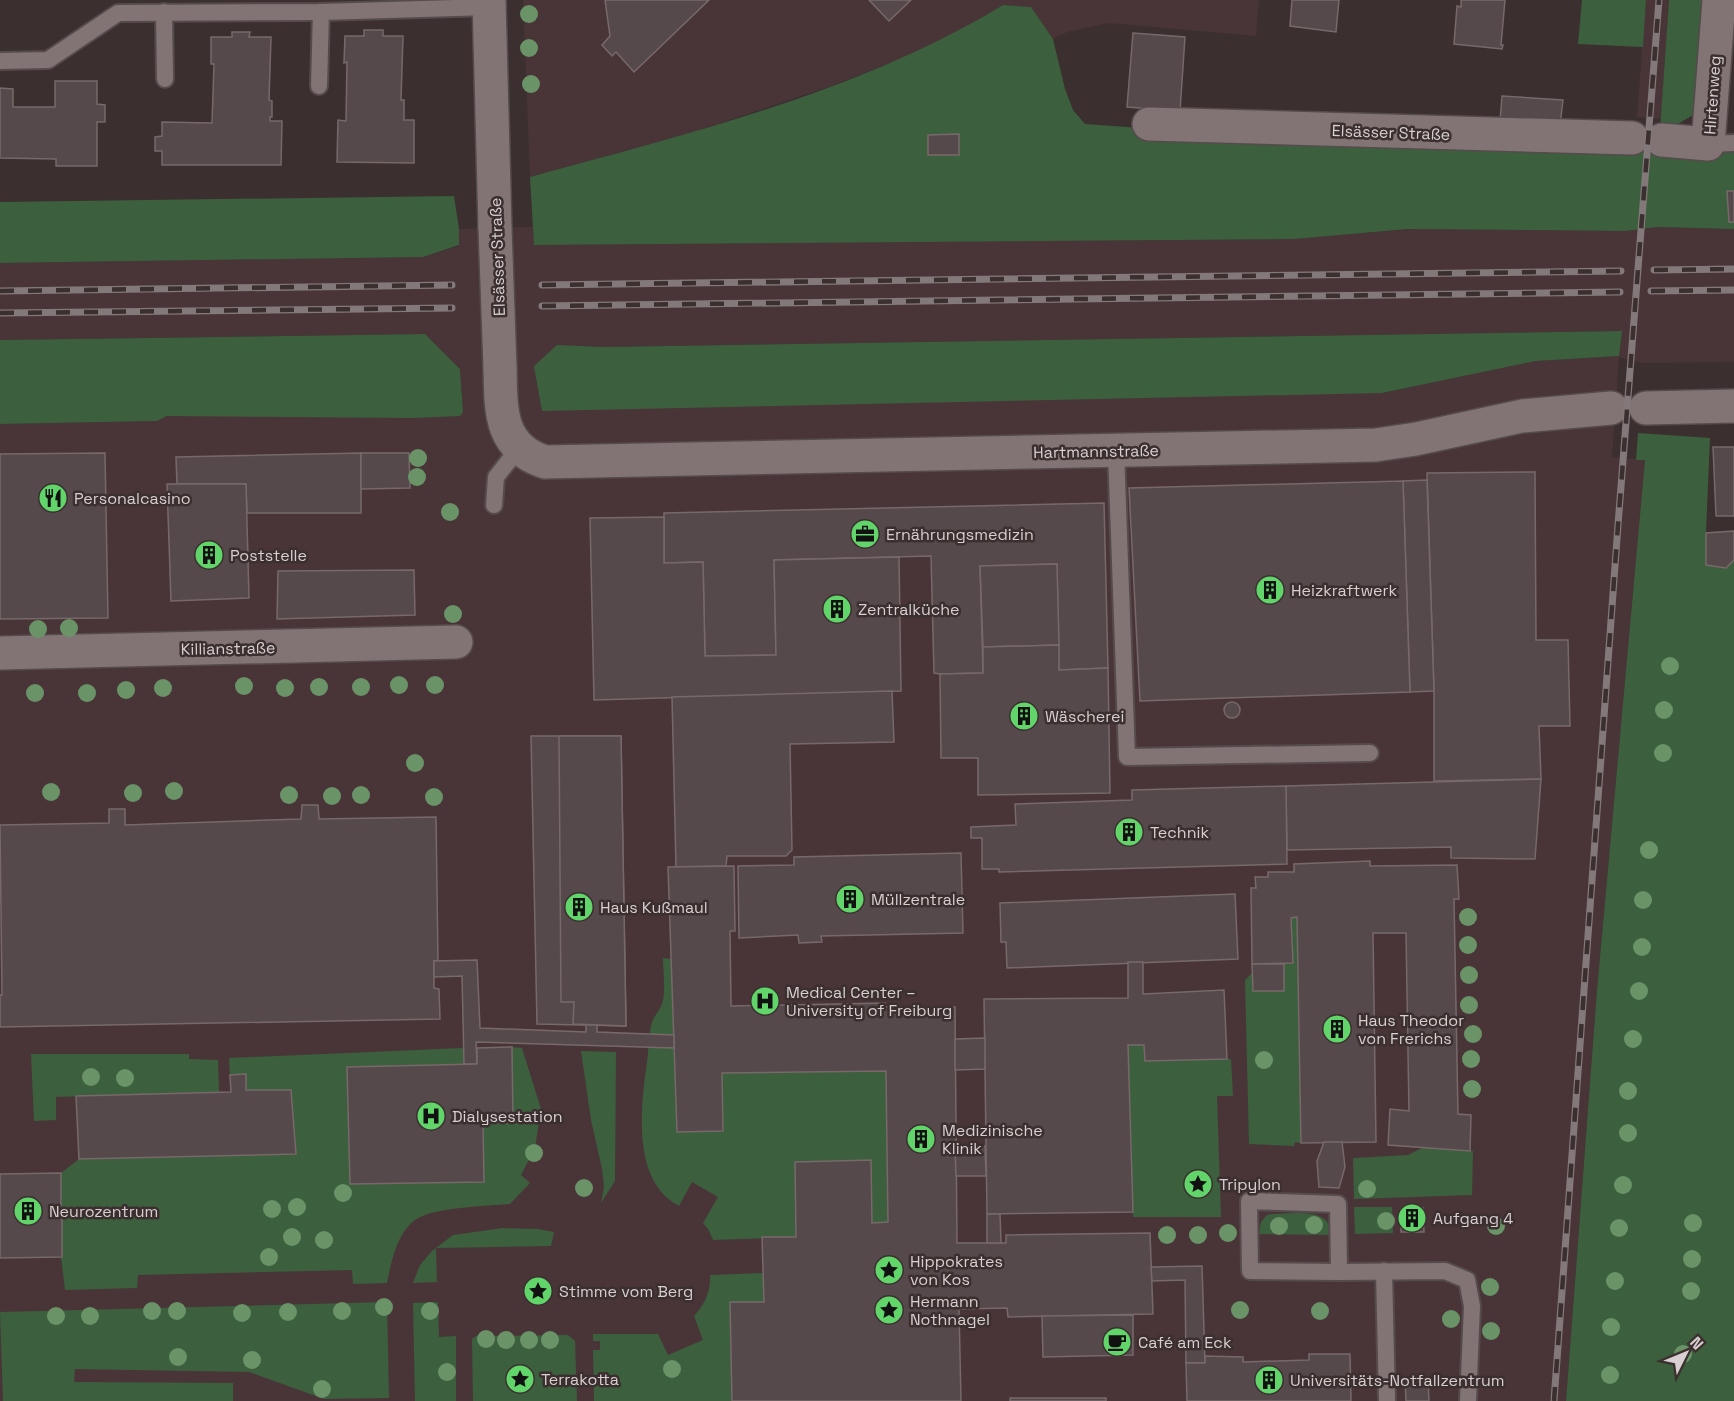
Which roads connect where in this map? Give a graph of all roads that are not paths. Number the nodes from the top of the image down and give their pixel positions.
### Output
1 (1719, 0) edge
2 (489, 4) edge
3 (164, 12) junction
4 (321, 12) junction
5 (0, 61) edge
6 (165, 78) dead end
7 (319, 86) dead end
8 (1149, 124) dead end
9 (1647, 139) joint
10 (1721, 144) edge
11 (1734, 406) edge
12 (1611, 408) dead end
13 (1646, 408) dead end
14 (519, 448) junction
15 (1116, 451) junction
16 (494, 506) dead end
17 (456, 642) dead end
18 (0, 653) edge
19 (1370, 753) dead end
20 (1339, 1272) junction
21 (1384, 1272) junction
22 (1387, 1401) edge
23 (1468, 1401) edge

1 - 10 street, Hirtenweg
2 - 4 lane
2 - 14 street, Elsässer Straße, bridge
3 - 4 lane
3 - 5 lane
3 - 6 lane
4 - 7 lane
8 - 9 street, Elsässer Straße
9 - 10 street, Hirtenweg
11 - 13 street
12 - 15 street, Hartmannstraße
14 - 15 street, Hartmannstraße
14 - 16 lane
15 - 19 lane
17 - 18 street, Killianstraße
20 - 20 lane
20 - 21 lane
21 - 22 lane
21 - 23 lane

